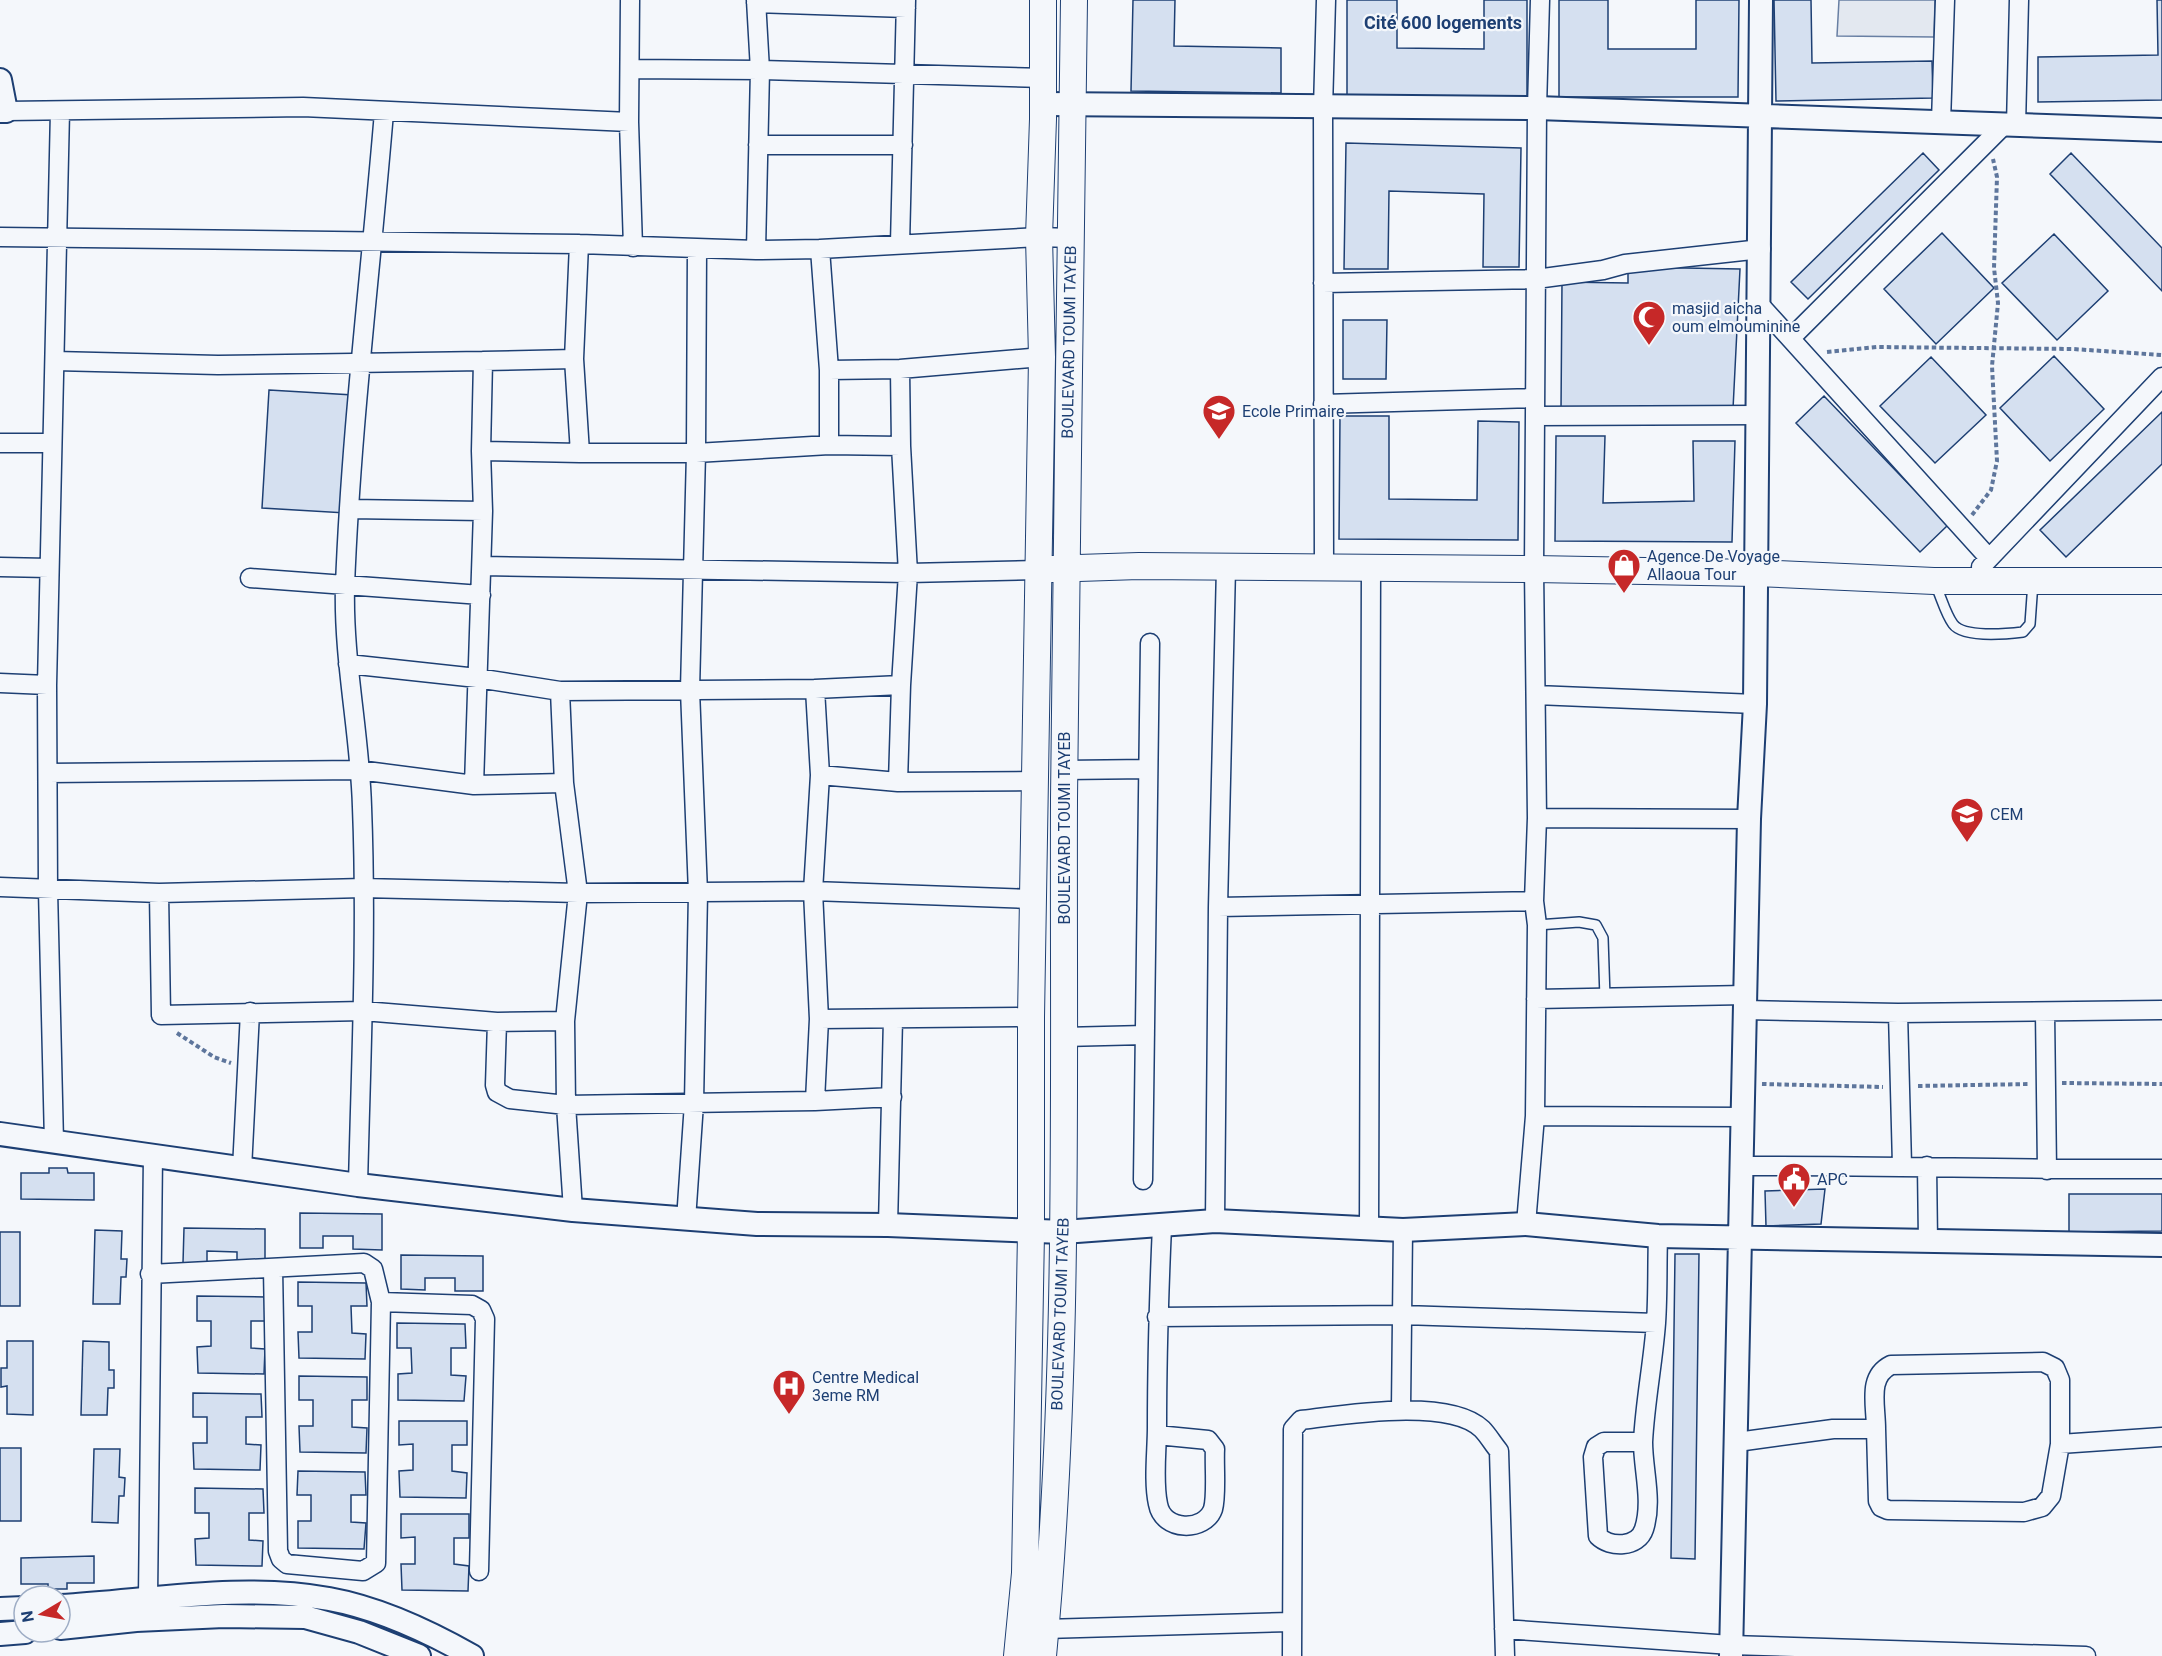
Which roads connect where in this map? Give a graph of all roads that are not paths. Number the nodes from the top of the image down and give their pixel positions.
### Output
1 (630, 0) edge
2 (1043, 0) edge
3 (1074, 0) edge
4 (1326, 0) edge
5 (1540, 0) edge
6 (1761, 0) edge
7 (1944, 0) edge
8 (2019, 0) edge
9 (756, 2) edge
10 (906, 4) edge
11 (630, 69) junction
12 (760, 70) junction
13 (905, 74) junction
14 (1044, 78) junction
15 (0, 80) edge
16 (1044, 105) junction
17 (1074, 106) junction
18 (1537, 108) junction
19 (1323, 109) junction
20 (3, 111) edge
21 (60, 111) junction
22 (384, 112) junction
23 (1760, 116) junction
24 (629, 122) junction
25 (1941, 122) junction
26 (2162, 130) edge
27 (2003, 131) junction
28 (758, 145) junction
29 (903, 145) junction
30 (0, 237) edge
31 (1039, 237) junction
32 (1071, 238) junction
33 (56, 239) junction
34 (373, 242) junction
35 (579, 244) junction
36 (900, 244) junction
37 (633, 247) junction
38 (697, 249) junction
39 (820, 249) junction
40 (1761, 249) junction
41 (756, 250) junction
42 (1536, 279) junction
43 (1323, 283) junction
44 (1760, 305) junction
45 (1791, 338) junction
46 (1042, 357) junction
47 (574, 359) junction
48 (55, 361) junction
49 (483, 361) junction
50 (361, 363) junction
51 (900, 369) junction
52 (829, 370) junction
53 (2162, 377) edge
54 (1323, 404) junction
55 (1535, 407) junction
56 (1759, 415) junction
57 (0, 443) edge
58 (52, 443) junction
59 (829, 444) junction
60 (901, 446) junction
61 (481, 451) junction
62 (580, 453) junction
63 (696, 453) junction
64 (350, 509) junction
65 (483, 511) junction
66 (1989, 557) junction
67 (482, 566) junction
68 (0, 567) edge
69 (1064, 567) junction
70 (1226, 567) junction
71 (1371, 567) junction
72 (49, 568) junction
73 (692, 568) junction
74 (1324, 568) junction
75 (1534, 569) junction
76 (1038, 570) junction
77 (908, 573) junction
78 (1756, 573) junction
79 (250, 578) dead end
80 (2033, 580) junction
81 (1934, 581) junction
82 (1972, 581) junction
83 (2162, 581) edge
84 (345, 587) junction
85 (481, 595) junction
86 (1150, 643) dead end
87 (348, 664) junction
88 (477, 678) junction
89 (0, 683) edge
90 (46, 685) junction
91 (901, 685) junction
92 (815, 689) junction
93 (690, 690) junction
94 (560, 691) junction
95 (1536, 695) junction
96 (1755, 704) junction
97 (1148, 769) junction
98 (359, 770) junction
99 (1064, 770) junction
100 (48, 773) junction
101 (820, 775) junction
102 (1036, 781) junction
103 (898, 782) junction
104 (564, 783) junction
105 (474, 785) junction
106 (1537, 818) junction
107 (1749, 819) junction
108 (0, 887) edge
109 (363, 888) junction
110 (48, 890) junction
111 (813, 891) junction
112 (159, 893) junction
113 (578, 893) junction
114 (698, 893) junction
115 (1033, 899) junction
116 (1534, 901) junction
117 (1370, 905) junction
118 (1218, 907) junction
119 (1537, 925) junction
120 (1605, 998) junction
121 (1536, 999) junction
122 (1745, 1002) junction
123 (2162, 1010) edge
124 (363, 1011) junction
125 (250, 1012) junction
126 (2045, 1012) junction
127 (1898, 1013) junction
128 (1031, 1017) junction
129 (819, 1019) junction
130 (893, 1019) junction
131 (565, 1021) junction
132 (497, 1022) junction
133 (1145, 1035) junction
134 (1063, 1037) junction
135 (892, 1097) junction
136 (815, 1101) junction
137 (694, 1103) junction
138 (566, 1105) junction
139 (1535, 1116) junction
140 (1742, 1117) junction
141 (0, 1134) edge
142 (54, 1142) junction
143 (153, 1155) junction
144 (1902, 1165) junction
145 (1743, 1166) junction
146 (1927, 1166) junction
147 (242, 1169) junction
148 (2162, 1169) edge
149 (2047, 1170) junction
150 (1143, 1180) dead end
151 (358, 1185) junction
152 (573, 1210) junction
153 (686, 1220) junction
154 (1215, 1221) junction
155 (1526, 1224) junction
156 (888, 1225) junction
157 (1162, 1226) junction
158 (1369, 1228) junction
159 (1403, 1230) junction
160 (1031, 1232) junction
161 (1063, 1232) junction
162 (1658, 1236) junction
163 (1741, 1238) junction
164 (1928, 1241) junction
165 (2162, 1245) edge
166 (273, 1268) junction
167 (150, 1274) junction
168 (381, 1302) junction
169 (1403, 1315) junction
170 (1157, 1317) junction
171 (1656, 1323) junction
172 (1401, 1409) junction
173 (1876, 1429) junction
174 (1157, 1435) junction
175 (2162, 1437) edge
176 (1643, 1442) junction
177 (1737, 1442) junction
178 (2060, 1444) junction
179 (479, 1571) dead end
180 (148, 1597) junction
181 (72, 1605) edge
182 (1291, 1622) junction
183 (72, 1627) edge
184 (1045, 1629) junction
185 (1504, 1629) junction
186 (1731, 1651) edge
187 (419, 1656) edge
188 (472, 1656) edge
189 (1017, 1656) edge
190 (1043, 1656) edge
191 (1292, 1656) edge
192 (1505, 1656) edge
193 (2086, 1656) edge

1 - 11 street
2 - 14 main road, BOULEVARD TOUMI TAYEB
3 - 17 main road, BOULEVARD TOUMI TAYEB
4 - 19 street
5 - 18 street
6 - 23 street
7 - 25 street
8 - 27 street
9 - 10 street
9 - 12 street
10 - 13 street
11 - 12 street
11 - 24 street
12 - 13 street
12 - 28 street
13 - 14 street
13 - 29 street
14 - 16 main road, BOULEVARD TOUMI TAYEB
15 - 20 street
16 - 17 street
16 - 31 main road, BOULEVARD TOUMI TAYEB
17 - 19 street
17 - 32 main road, BOULEVARD TOUMI TAYEB
18 - 19 street
18 - 23 street
18 - 42 street
19 - 43 street
20 - 21 street
21 - 22 street
21 - 33 street
22 - 24 street
22 - 34 street
23 - 25 street
23 - 40 street
24 - 37 street
25 - 27 street
26 - 27 street
27 - 45 street
28 - 29 street
28 - 41 street
29 - 36 street
30 - 33 street
31 - 32 street
31 - 36 street
31 - 46 main road, BOULEVARD TOUMI TAYEB
32 - 69 main road, BOULEVARD TOUMI TAYEB
33 - 34 street
33 - 48 street
34 - 35 street
34 - 50 street
35 - 37 street
35 - 47 street
36 - 39 street
37 - 38 street
38 - 41 street
38 - 63 street
39 - 41 street
39 - 52 street
40 - 42 street
40 - 44 street
42 - 43 street
42 - 55 street
43 - 54 street
44 - 45 street
44 - 56 street
45 - 66 street
46 - 51 street
46 - 76 main road, BOULEVARD TOUMI TAYEB
47 - 49 street
47 - 62 street
48 - 50 street
48 - 58 street
49 - 50 street
49 - 61 street
50 - 64 street
51 - 52 street
51 - 60 street
52 - 59 street
53 - 66 street
54 - 55 street
54 - 74 street
55 - 56 street
55 - 75 street
56 - 78 street
57 - 58 street
58 - 72 street
59 - 60 street
59 - 63 street
60 - 77 street
61 - 62 street
61 - 65 street
62 - 63 street
63 - 73 street
64 - 65 street
64 - 84 street
65 - 67 street
66 - 82 street
67 - 73 street
67 - 85 street
68 - 72 street
69 - 70 main road
69 - 76 main road
69 - 99 main road, BOULEVARD TOUMI TAYEB
70 - 74 main road
70 - 118 street
71 - 74 main road
71 - 75 main road
71 - 117 street
72 - 90 street
73 - 77 street
73 - 93 street
75 - 78 main road
75 - 95 street
76 - 77 street
76 - 102 main road, BOULEVARD TOUMI TAYEB
77 - 91 street
78 - 81 main road
78 - 96 street
79 - 84 street
80 - 81 lane
80 - 82 main road
80 - 83 main road
81 - 82 main road
84 - 85 street
84 - 87 street
85 - 88 street
86 - 97 street
87 - 88 street
87 - 98 street
88 - 94 street
88 - 105 street
89 - 90 street
90 - 100 street
91 - 92 street
91 - 103 street
92 - 93 street
92 - 101 street
93 - 94 street
93 - 114 street
94 - 104 street
95 - 96 street
95 - 106 street
96 - 107 street
97 - 99 street
97 - 133 street
98 - 100 street
98 - 105 street
98 - 109 street
99 - 134 main road, BOULEVARD TOUMI TAYEB
100 - 110 street
101 - 103 street
101 - 111 street
102 - 103 street
102 - 115 main road, BOULEVARD TOUMI TAYEB
104 - 105 street
104 - 113 street
106 - 107 street
106 - 116 street
107 - 122 street
108 - 110 street
109 - 112 street
109 - 113 street
109 - 124 street
110 - 112 street
110 - 142 street
111 - 114 street
111 - 115 street
111 - 129 street
112 - 125 street
113 - 114 street
113 - 131 street
114 - 137 street
115 - 128 main road, BOULEVARD TOUMI TAYEB
116 - 117 street
116 - 119 street
117 - 118 street
117 - 158 street
118 - 154 street
119 - 120 lane
119 - 121 street
120 - 121 street
120 - 122 street
121 - 139 street
122 - 127 street
122 - 140 street
123 - 126 street
124 - 125 street
124 - 132 street
124 - 151 street
125 - 147 street
126 - 127 street
126 - 149 street
127 - 144 street
128 - 130 street
128 - 160 main road, BOULEVARD TOUMI TAYEB
129 - 130 street
129 - 136 street
130 - 135 street
131 - 132 street
131 - 138 street
132 - 138 street
133 - 134 street
133 - 150 street
134 - 161 main road, BOULEVARD TOUMI TAYEB
135 - 136 street
135 - 156 street
136 - 137 street
137 - 138 street
137 - 153 street
138 - 152 street
139 - 140 street
139 - 155 street
140 - 145 street
141 - 142 street
142 - 143 street
143 - 147 street
143 - 167 street
144 - 145 street
144 - 146 street
145 - 163 street
146 - 149 street
146 - 164 street
147 - 151 street
148 - 149 street
151 - 152 street
152 - 153 street
153 - 156 street
154 - 157 street
154 - 158 street
155 - 159 street
155 - 162 street
156 - 160 street
157 - 161 street
157 - 170 street
158 - 159 street
159 - 169 street
160 - 161 street
160 - 189 main road, BOULEVARD TOUMI TAYEB
161 - 184 main road, BOULEVARD TOUMI TAYEB
162 - 163 street
162 - 171 street
163 - 164 street
163 - 177 street
164 - 165 street
166 - 167 street
166 - 168 street
166 - 168 street
167 - 180 street
168 - 179 street
169 - 170 street
169 - 171 street
169 - 172 street
170 - 174 street
171 - 176 street
172 - 182 street
172 - 185 street
173 - 177 street
173 - 178 street
173 - 178 street
174 - 174 street
175 - 178 street
176 - 176 street
177 - 186 street
180 - 181 street
180 - 188 street
182 - 184 street
182 - 191 street
183 - 187 street
184 - 190 main road, BOULEVARD TOUMI TAYEB
185 - 186 street
185 - 192 street
186 - 193 street

